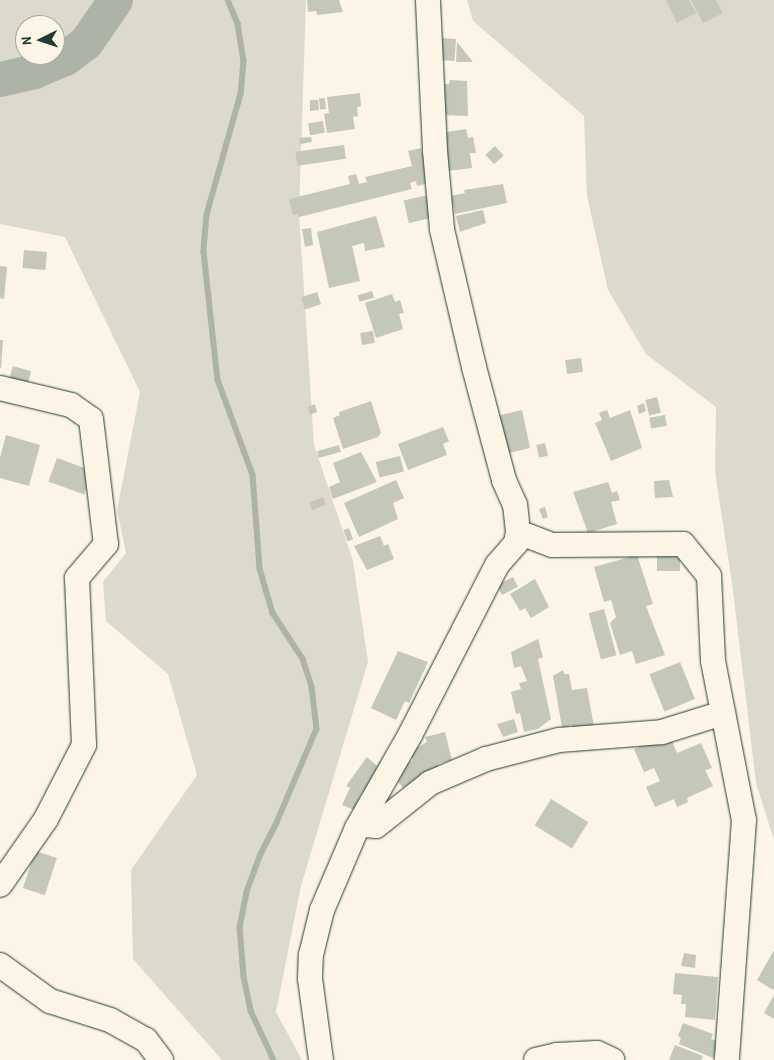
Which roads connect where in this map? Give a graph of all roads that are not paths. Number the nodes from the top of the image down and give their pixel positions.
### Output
1 (428, 0) edge
2 (0, 388) edge
3 (518, 532) junction
4 (723, 713) junction
5 (359, 825) junction
6 (0, 885) edge
7 (0, 965) edge
8 (161, 1060) edge
9 (322, 1060) edge
10 (536, 1060) edge
11 (612, 1060) edge
12 (727, 1060) edge

1 - 3 street
2 - 6 street
3 - 4 street
3 - 5 street
4 - 5 street
4 - 12 street
5 - 9 street
7 - 8 street
10 - 11 street

